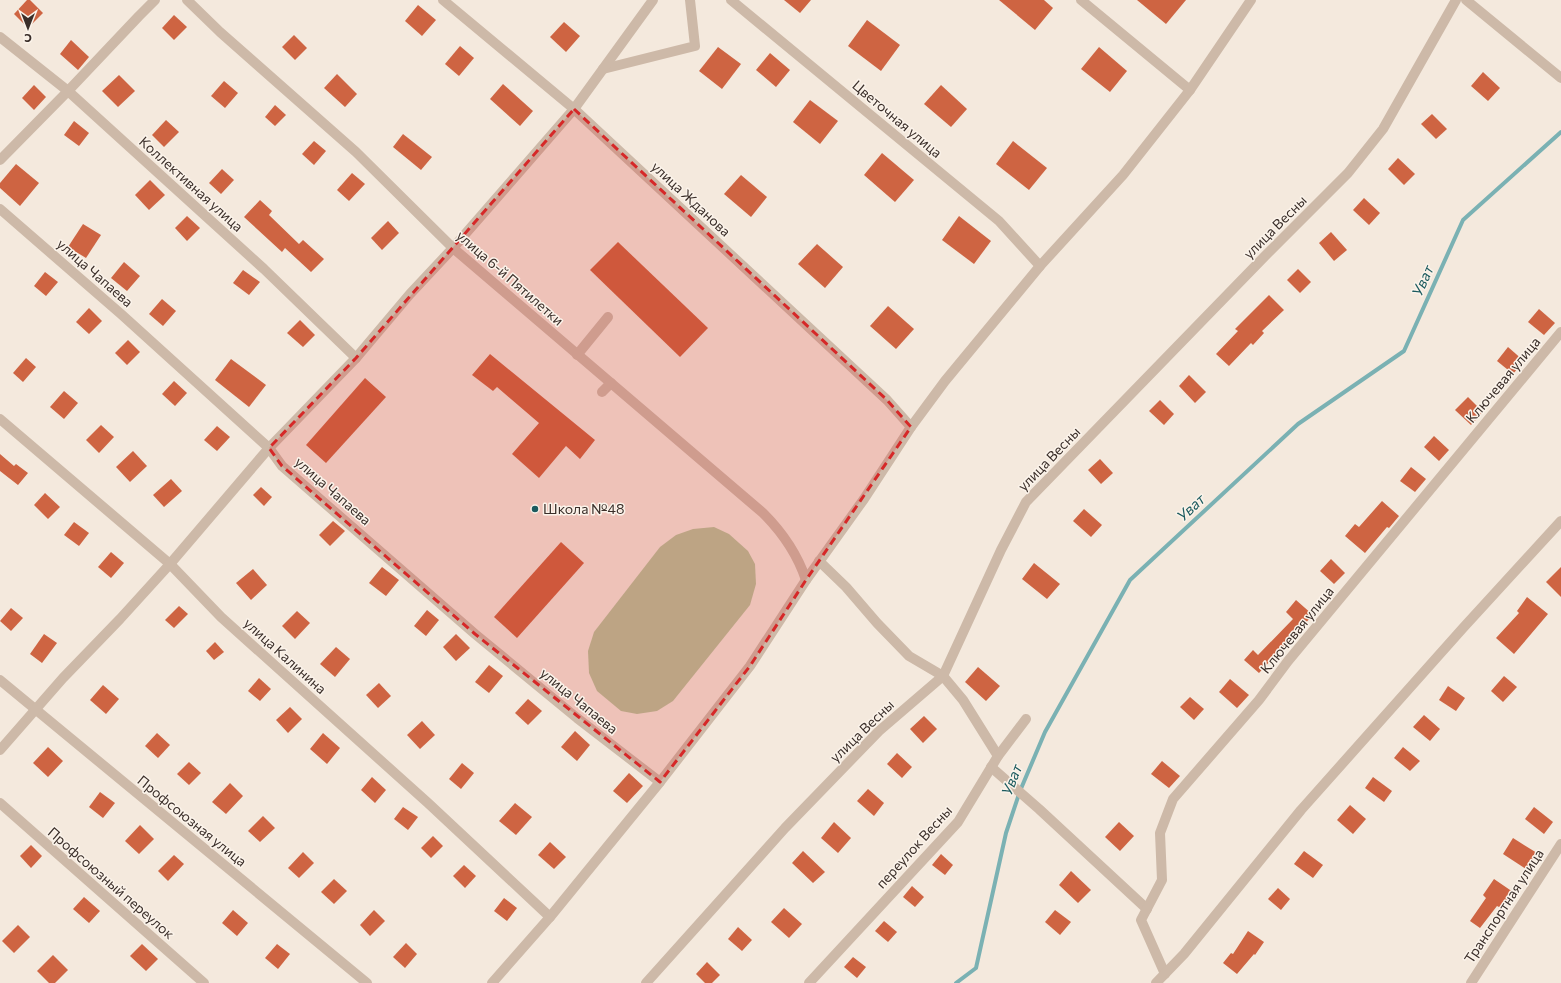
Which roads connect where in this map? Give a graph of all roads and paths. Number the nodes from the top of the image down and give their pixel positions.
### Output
1 (156, 0) edge
2 (187, 0) edge
3 (443, 0) edge
4 (653, 0) edge
5 (690, 0) edge
6 (731, 0) edge
7 (1081, 0) edge
8 (1251, 0) edge
9 (1456, 0) edge
10 (1466, 0) edge
11 (0, 37) edge
12 (603, 68) junction
13 (1561, 78) edge
14 (1190, 90) junction
15 (68, 91) junction
16 (574, 109) junction
17 (0, 160) edge
18 (0, 208) edge
19 (453, 248) junction
20 (1040, 266) junction
21 (608, 317) dead end
22 (1561, 332) edge
23 (577, 355) junction
24 (356, 358) junction
25 (611, 383) junction
26 (602, 392) dead end
27 (0, 419) edge
28 (911, 427) junction
29 (269, 448) junction
30 (1561, 520) edge
31 (819, 562) junction
32 (170, 564) junction
33 (806, 580) junction
34 (943, 676) junction
35 (0, 680) edge
36 (35, 710) junction
37 (1026, 719) dead end
38 (0, 750) edge
39 (998, 756) junction
40 (991, 767) junction
41 (660, 782) junction
42 (0, 803) edge
43 (1561, 844) edge
44 (1147, 908) junction
45 (550, 917) junction
46 (1165, 974) junction
47 (204, 983) edge
48 (366, 983) edge
49 (492, 983) edge
50 (646, 983) edge
51 (809, 983) edge
52 (1156, 983) edge
53 (1471, 983) edge

1 - 15 street
2 - 19 street, улица 6-й Пятилетки
3 - 16 street, улица Жданова
4 - 12 street
5 - 12 street
6 - 20 street, Цветочная улица
7 - 14 street
8 - 14 street
9 - 34 street, улица Весны
10 - 13 street
11 - 15 street, Коллективная улица
12 - 16 street
14 - 20 street
15 - 17 street
15 - 24 street, Коллективная улица
16 - 19 street
16 - 28 street, улица Жданова
18 - 29 street, улица Чапаева
19 - 23 street, улица 6-й Пятилетки
19 - 24 street
20 - 28 street
21 - 23 street
22 - 44 street, Ключевая улица
23 - 25 street, улица 6-й Пятилетки
24 - 29 street
25 - 26 street
25 - 33 street, улица 6-й Пятилетки
27 - 32 street, улица Калинина
28 - 31 street
29 - 32 street
29 - 41 street, улица Чапаева
30 - 46 street
31 - 33 street
31 - 34 street
32 - 36 street
32 - 45 street, улица Калинина
33 - 41 street
34 - 39 street
34 - 50 street, улица Весны
35 - 36 street, Профсоюзная улица
36 - 38 street
36 - 48 street, Профсоюзная улица
37 - 39 street, переулок Весны
39 - 40 street, переулок Весны
40 - 44 street
40 - 51 street, переулок Весны
41 - 45 street
42 - 47 street, Профсоюзный переулок
43 - 53 street, Транспортная улица
44 - 46 street, Ключевая улица
45 - 49 street
46 - 52 street

